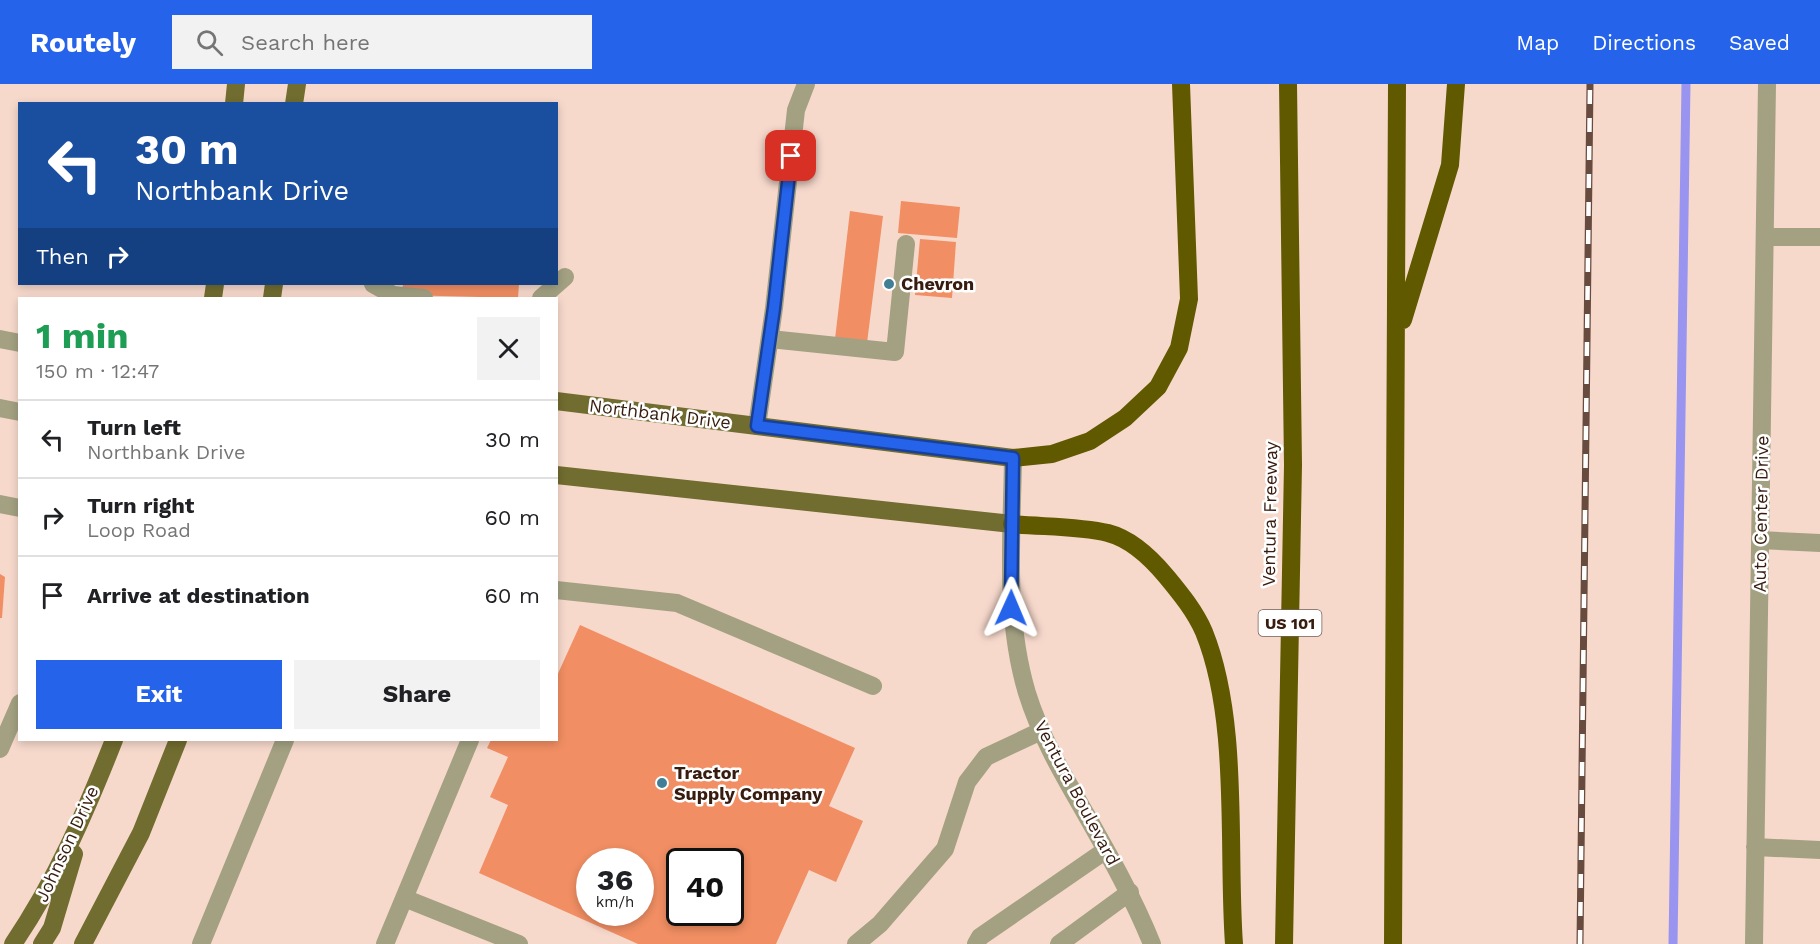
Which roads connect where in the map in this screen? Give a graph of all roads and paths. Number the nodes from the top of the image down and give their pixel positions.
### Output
1 (236, 84) edge
2 (297, 84) edge
3 (807, 84) edge
4 (1181, 84) edge
5 (1288, 84) edge
6 (1397, 84) edge
7 (1456, 84) edge
8 (1767, 84) edge
9 (234, 102) edge
10 (294, 102) edge
11 (1765, 237) junction
12 (1820, 237) edge
13 (906, 244) dead end
14 (565, 277) dead end
15 (558, 283) edge
16 (375, 285) edge
17 (556, 285) edge
18 (414, 297) edge
19 (543, 297) edge
20 (0, 339) edge
21 (770, 339) junction
22 (1397, 339) junction
23 (18, 343) edge
24 (558, 401) edge
25 (0, 408) edge
26 (18, 412) edge
27 (757, 426) junction
28 (1013, 458) junction
29 (558, 475) edge
30 (0, 504) edge
31 (18, 508) edge
32 (1012, 524) junction
33 (1760, 540) junction
34 (1820, 543) edge
35 (558, 590) edge
36 (873, 686) dead end
37 (18, 708) edge
38 (1041, 731) junction
39 (114, 741) edge
40 (178, 741) edge
41 (285, 741) edge
42 (470, 741) edge
43 (0, 748) edge
44 (88, 806) junction
45 (1755, 847) junction
46 (1106, 850) junction
47 (1820, 850) edge
48 (1130, 892) junction
49 (404, 898) junction
50 (13, 944) edge
51 (42, 944) edge
52 (83, 944) edge
53 (201, 944) edge
54 (386, 944) edge
55 (519, 944) edge
56 (856, 944) edge
57 (976, 944) edge
58 (1059, 944) edge
59 (1152, 944) edge
60 (1234, 944) edge
61 (1284, 944) edge
62 (1393, 944) edge
63 (1754, 944) edge

1 - 9 main road
2 - 10 main road
3 - 21 street
4 - 28 highway
5 - 61 highway, Ventura Freeway / US 101
6 - 22 highway
7 - 22 highway
8 - 11 street, Auto Center Drive
11 - 12 street
11 - 33 street, Auto Center Drive
13 - 21 street
14 - 15 street
16 - 18 street
17 - 19 street
20 - 23 street
21 - 27 street
22 - 62 highway
24 - 27 main road, Northbank Drive
25 - 26 street
27 - 28 main road, Northbank Drive
28 - 32 street, Ventura Boulevard
29 - 32 main road
30 - 31 street
32 - 38 street, Ventura Boulevard
32 - 60 highway
33 - 34 street
33 - 45 street, Auto Center Drive
35 - 36 street
37 - 43 street
38 - 46 street, Ventura Boulevard
38 - 56 street
39 - 44 main road, Johnson Drive
40 - 52 main road
41 - 53 street
42 - 49 street
44 - 50 main road, Johnson Drive
44 - 51 main road
45 - 47 street
45 - 63 street, Auto Center Drive
46 - 48 street, Ventura Boulevard
46 - 57 street
48 - 58 street
48 - 59 street, Ventura Boulevard
49 - 54 street
49 - 55 street

